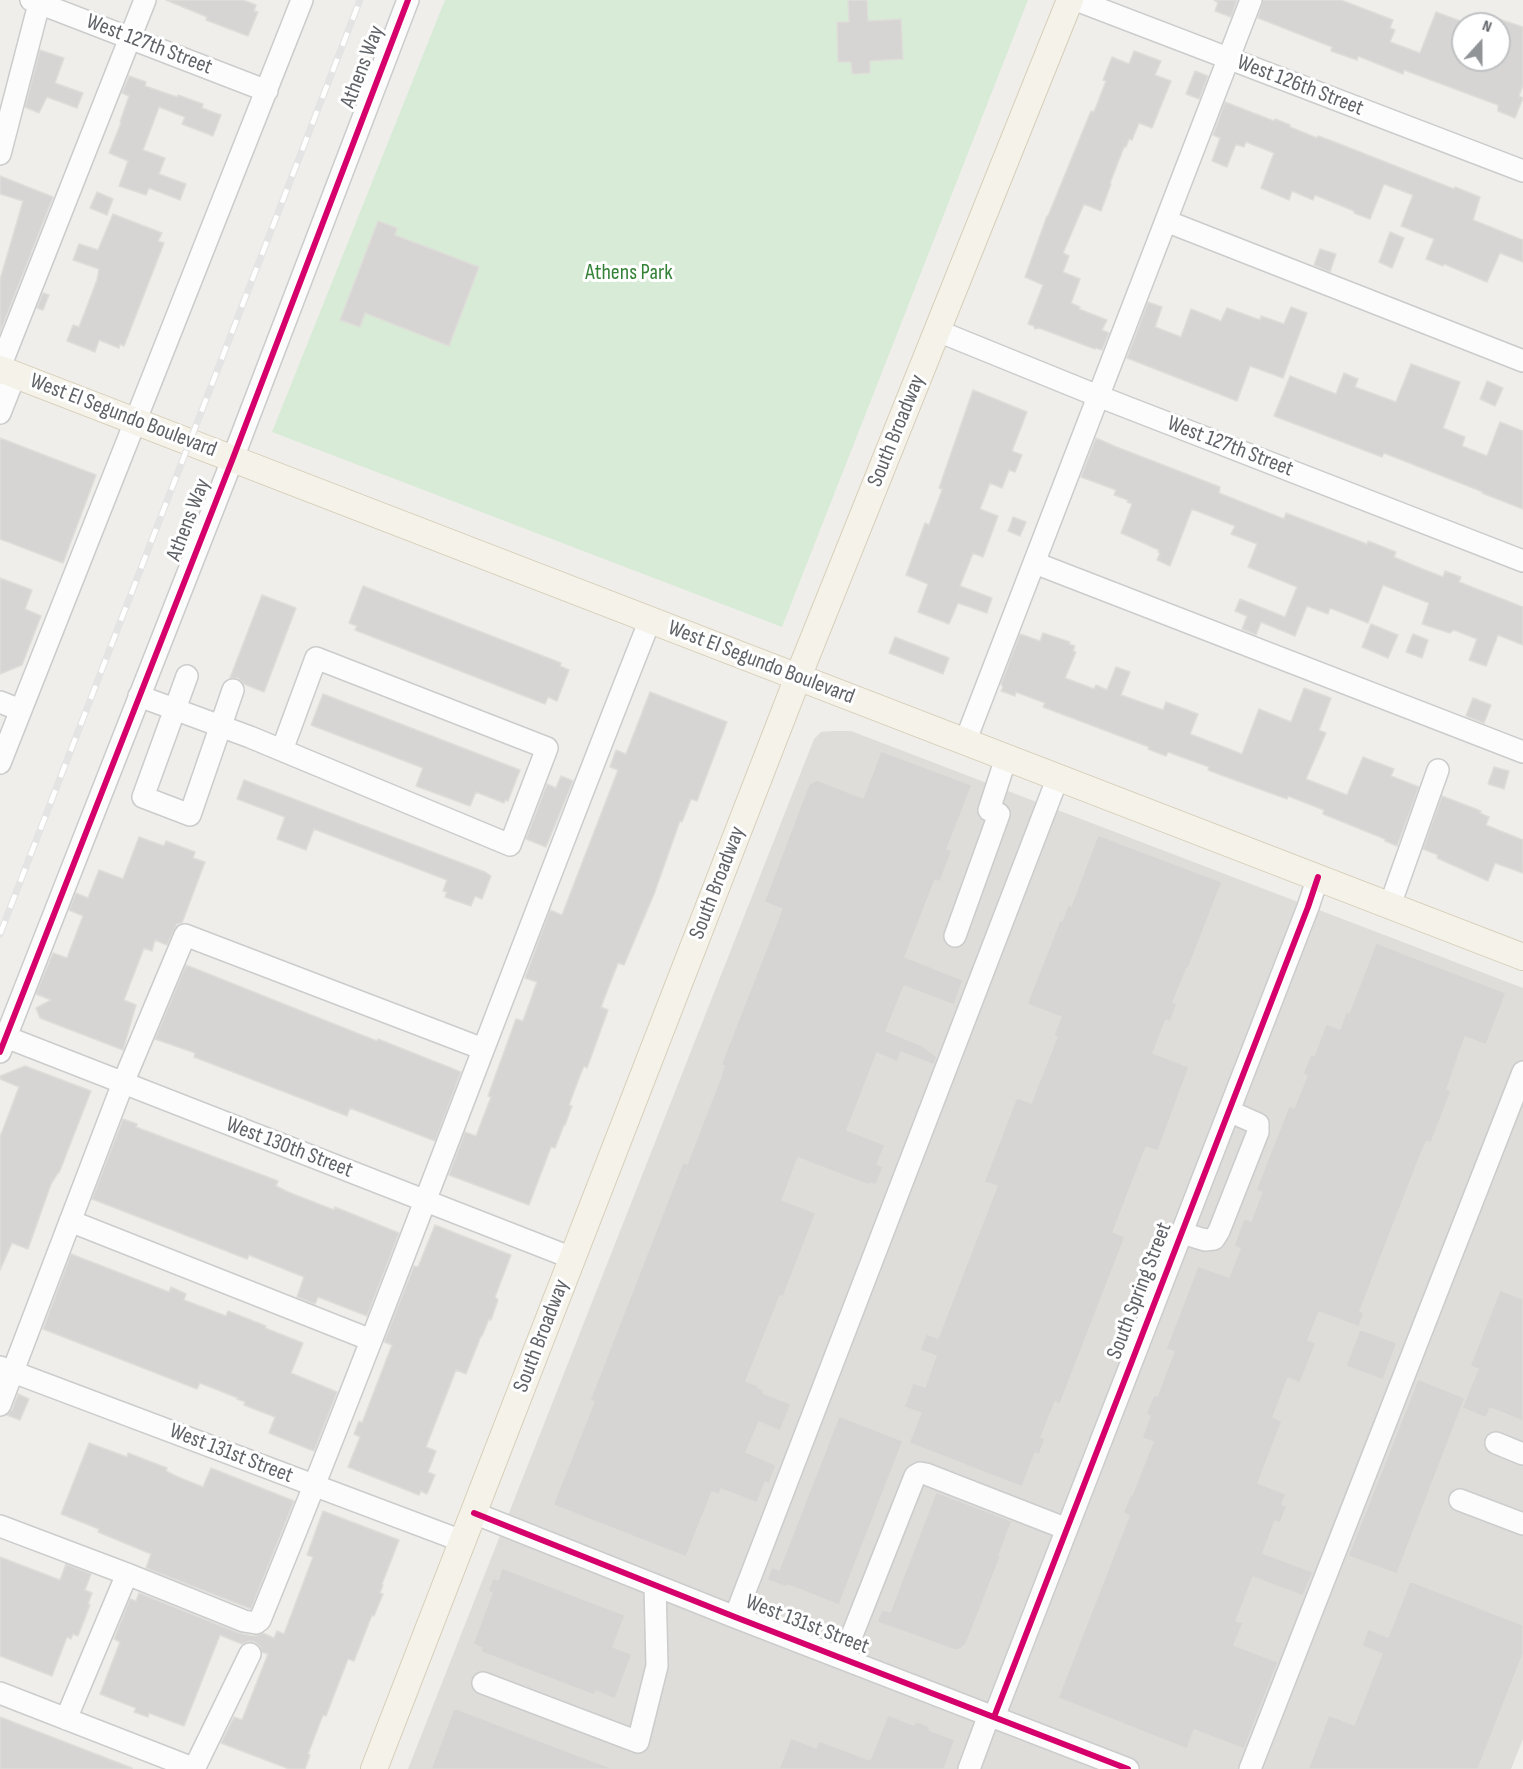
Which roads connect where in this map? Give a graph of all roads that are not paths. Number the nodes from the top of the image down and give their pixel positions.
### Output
1 (145, 0) edge
2 (302, 0) edge
3 (408, 0) edge
4 (1070, 0) edge
5 (1076, 0) edge
6 (1251, 0) edge
7 (37, 1) edge
8 (130, 38) junction
9 (1229, 58) junction
10 (267, 91) junction
11 (0, 154) edge
12 (1523, 171) edge
13 (1166, 221) junction
14 (938, 331) junction
15 (1523, 361) edge
16 (5, 370) edge
17 (1098, 396) junction
18 (0, 413) edge
19 (135, 421) junction
20 (232, 458) junction
21 (1523, 561) edge
22 (1035, 563) junction
23 (650, 620) junction
24 (187, 676) dead end
25 (798, 677) junction
26 (233, 690) dead end
27 (139, 696) junction
28 (0, 702) edge
29 (175, 709) junction
30 (20, 710) junction
31 (221, 726) junction
32 (965, 742) junction
33 (282, 750) junction
34 (1523, 752) edge
35 (1006, 758) junction
36 (0, 763) edge
37 (1438, 770) dead end
38 (1058, 777) junction
39 (1318, 877) junction
40 (1390, 905) junction
41 (955, 936) dead end
42 (1523, 957) edge
43 (3, 1045) edge
44 (483, 1048) junction
45 (1523, 1072) edge
46 (123, 1083) junction
47 (1518, 1101) edge
48 (1229, 1111) junction
49 (1216, 1146) junction
50 (1247, 1159) junction
51 (1196, 1196) junction
52 (425, 1201) junction
53 (1228, 1208) junction
54 (70, 1221) junction
55 (1182, 1233) junction
56 (572, 1258) junction
57 (371, 1340) junction
58 (6, 1370) edge
59 (0, 1405) edge
60 (1496, 1443) dead end
61 (1523, 1454) edge
62 (315, 1486) junction
63 (1460, 1500) dead end
64 (474, 1513) junction
65 (1523, 1524) edge
66 (0, 1526) edge
67 (1067, 1529) junction
68 (462, 1541) junction
69 (127, 1574) junction
70 (654, 1585) junction
71 (735, 1617) junction
72 (250, 1654) dead end
73 (843, 1658) junction
74 (483, 1683) dead end
75 (0, 1693) edge
76 (992, 1716) junction
77 (66, 1719) junction
78 (195, 1769) edge
79 (374, 1769) edge
80 (969, 1769) edge
81 (1128, 1769) edge
82 (1250, 1769) edge

1 - 8 street
2 - 10 street
3 - 20 street, Athens Way
4 - 14 main road, South Broadway
5 - 9 street, West 126th Street
6 - 9 street
7 - 8 street, West 127th Street
7 - 11 street
8 - 10 street, West 127th Street
8 - 16 street
9 - 12 street, West 126th Street
9 - 13 street
10 - 19 street
13 - 15 street
13 - 17 street
14 - 17 street, West 127th Street
14 - 25 main road, South Broadway
16 - 18 street
16 - 19 main road, West El Segundo Boulevard
17 - 21 street, West 127th Street
17 - 22 street
19 - 20 main road, West El Segundo Boulevard
19 - 30 street
20 - 23 main road, West El Segundo Boulevard
20 - 27 street, Athens Way
22 - 32 street
22 - 34 street
23 - 25 main road, West El Segundo Boulevard
23 - 44 street
24 - 29 street
25 - 32 main road, West El Segundo Boulevard
25 - 56 main road, South Broadway
26 - 31 street
27 - 29 street
27 - 43 street, Athens Way
28 - 30 street
29 - 31 street
29 - 31 street
30 - 36 street
31 - 33 street
32 - 35 main road, West El Segundo Boulevard
33 - 33 street
35 - 38 main road, West El Segundo Boulevard
35 - 41 street
37 - 40 street
38 - 39 main road, West El Segundo Boulevard
38 - 71 street
39 - 40 main road, West El Segundo Boulevard
39 - 48 street, South Spring Street
40 - 42 main road, West El Segundo Boulevard
43 - 46 street, West 130th Street
44 - 46 street
44 - 52 street
45 - 47 street
46 - 52 street, West 130th Street
46 - 54 street
47 - 82 street
48 - 49 street, South Spring Street
48 - 50 street
49 - 50 street
49 - 51 street, South Spring Street
50 - 53 street
51 - 53 street
51 - 55 street, South Spring Street
52 - 56 street, West 130th Street
52 - 57 street
53 - 55 street
54 - 57 street
54 - 58 street
55 - 67 street, South Spring Street
56 - 64 main road, South Broadway
57 - 62 street
58 - 59 street
58 - 62 street, West 131st Street
60 - 61 street
62 - 68 street, West 131st Street
62 - 69 street
63 - 65 street
64 - 68 main road, South Broadway
64 - 70 street, West 131st Street
66 - 69 street
67 - 73 street
67 - 76 street, South Spring Street
68 - 79 main road, South Broadway
69 - 77 street
70 - 71 street, West 131st Street
70 - 74 street
71 - 73 street, West 131st Street
72 - 78 street
73 - 76 street, West 131st Street
75 - 77 street
76 - 80 street, South Spring Street
76 - 81 street, West 131st Street
77 - 78 street

